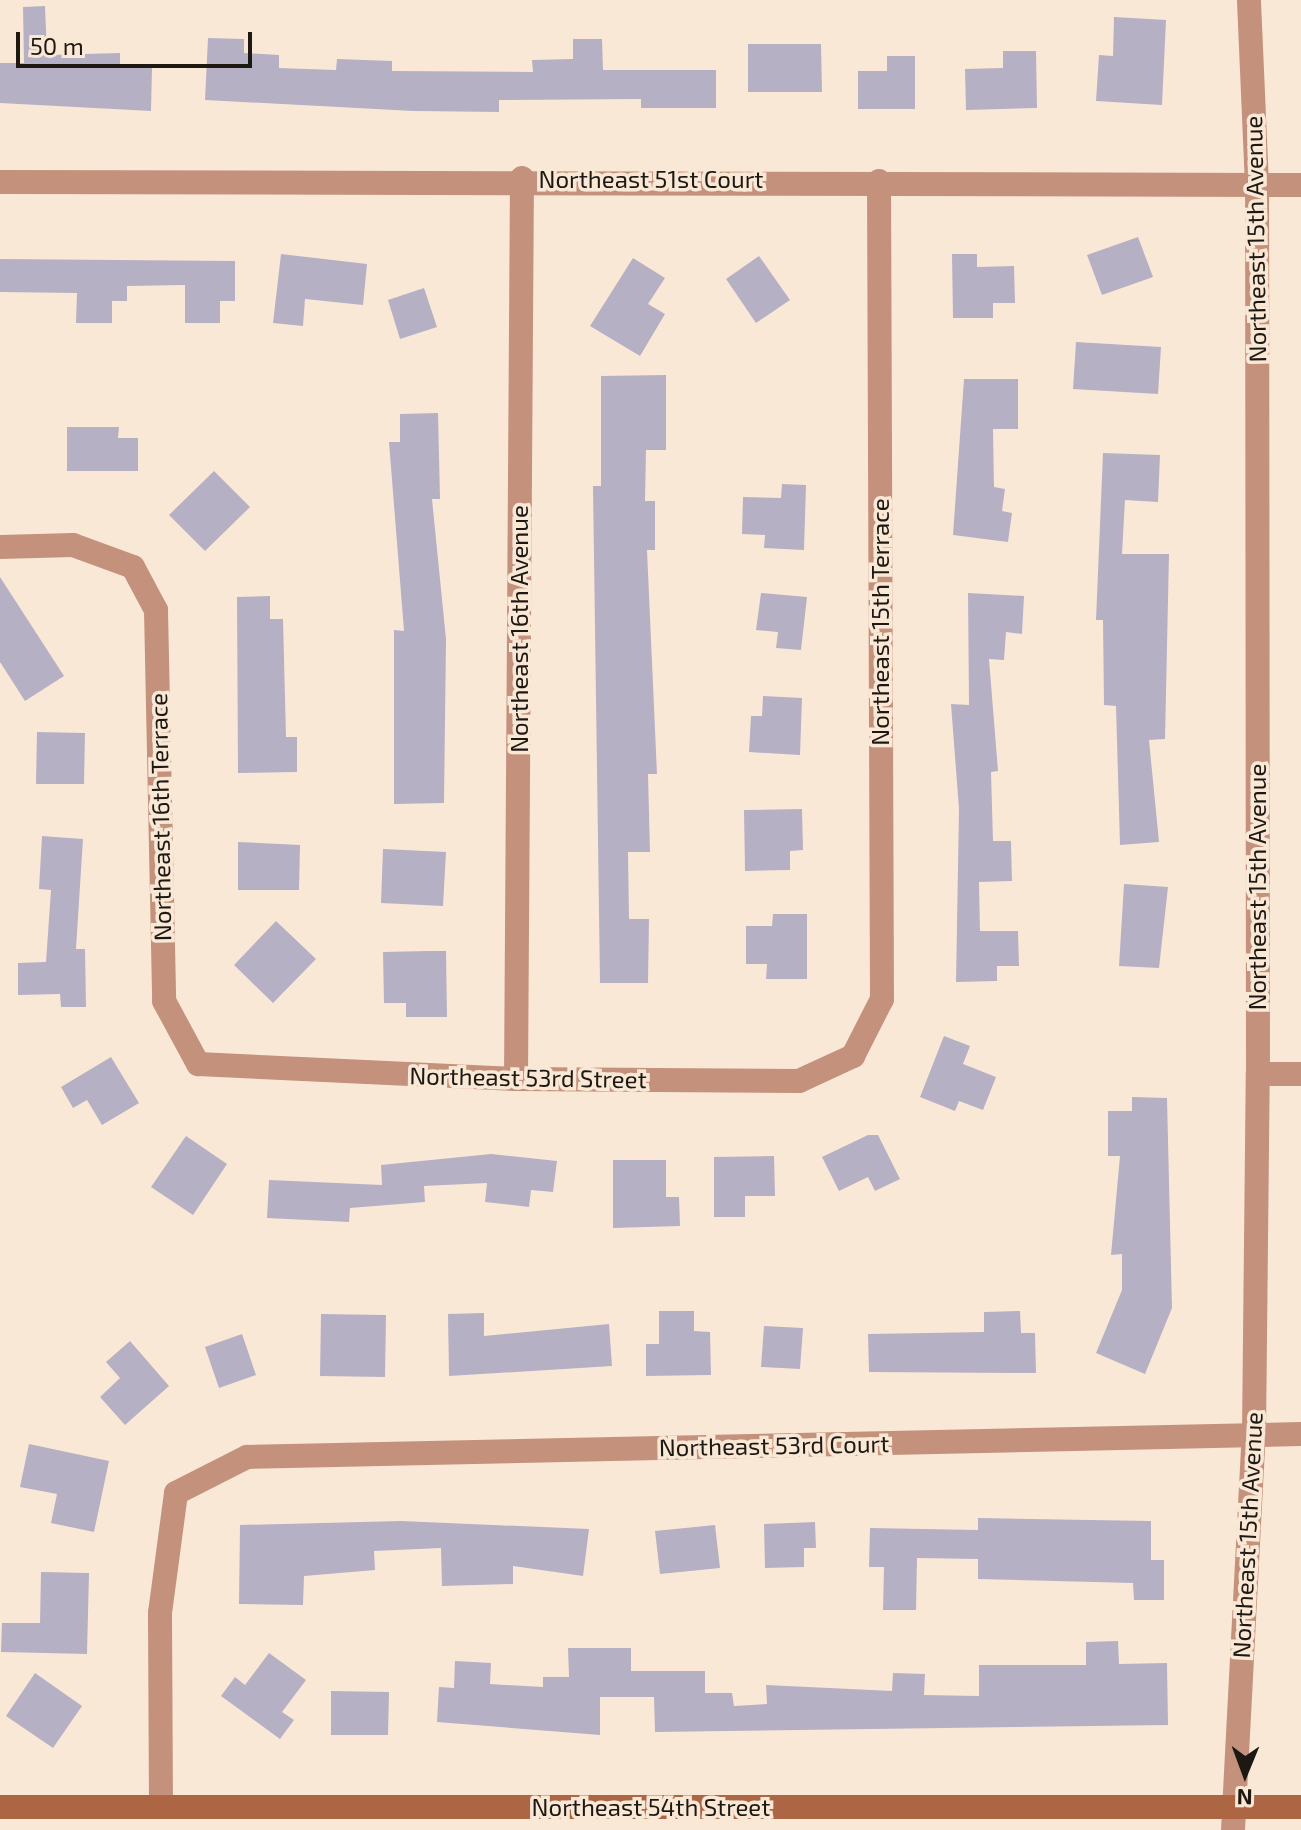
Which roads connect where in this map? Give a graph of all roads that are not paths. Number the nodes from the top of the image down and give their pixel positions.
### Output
1 (1249, 0) edge
2 (522, 178) junction
3 (879, 181) junction
4 (0, 182) edge
5 (1257, 185) junction
6 (1301, 185) edge
7 (0, 547) edge
8 (853, 1056) joint
9 (198, 1064) joint
10 (1258, 1074) junction
11 (1301, 1074) edge
12 (516, 1079) junction
13 (1254, 1433) junction
14 (1301, 1434) edge
15 (0, 1807) edge
16 (161, 1807) junction
17 (1301, 1807) edge
18 (1233, 1819) edge

1 - 5 street, Northeast 15th Avenue
2 - 3 street, Northeast 51st Court
2 - 4 street, Northeast 51st Court
2 - 12 street, Northeast 16th Avenue
3 - 5 street, Northeast 51st Court
3 - 8 street, Northeast 15th Terrace
5 - 6 street, Northeast 51st Court
5 - 10 street, Northeast 15th Avenue
7 - 9 street, Northeast 16th Terrace
8 - 12 street, Northeast 53rd Street
9 - 12 street, Northeast 53rd Street
10 - 11 street
10 - 13 street, Northeast 15th Avenue
13 - 14 street, Northeast 53rd Court
13 - 16 street, Northeast 53rd Court
13 - 18 street, Northeast 15th Avenue
15 - 16 street, Northeast 54th Street
16 - 18 street, Northeast 54th Street
17 - 18 street, Northeast 54th Street

